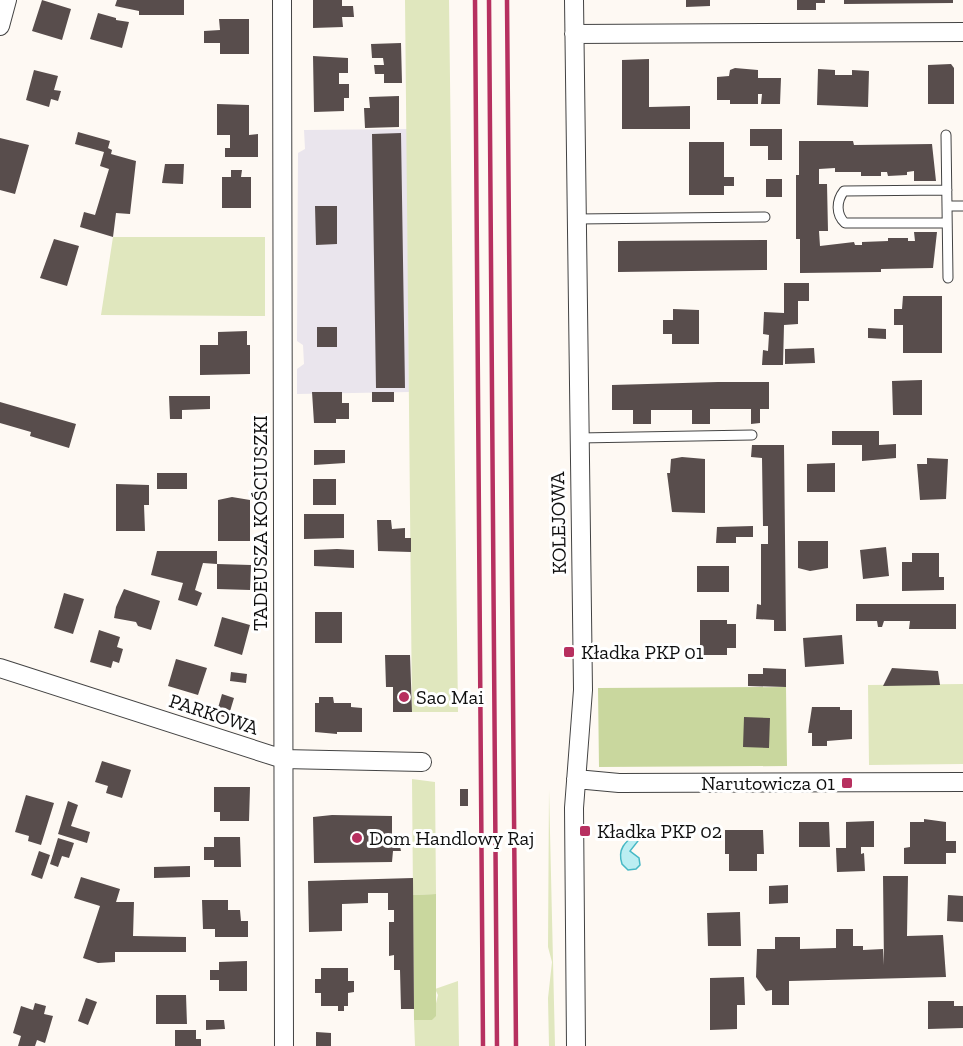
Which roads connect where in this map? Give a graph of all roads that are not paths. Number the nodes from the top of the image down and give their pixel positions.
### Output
1 (8, 0) edge
2 (282, 0) edge
3 (574, 0) edge
4 (0, 26) edge
5 (963, 32) edge
6 (574, 34) junction
7 (946, 135) dead end
8 (947, 189) junction
9 (947, 206) junction
10 (963, 206) edge
11 (765, 217) dead end
12 (577, 219) junction
13 (947, 223) junction
14 (948, 278) dead end
15 (752, 435) dead end
16 (579, 438) junction
17 (0, 668) edge
18 (283, 759) junction
19 (422, 762) dead end
20 (576, 779) junction
21 (963, 782) edge
22 (284, 1046) edge
23 (576, 1046) edge

1 - 4 street
2 - 18 street, TADEUSZA KOŚCIUSZKI
3 - 6 street, KOLEJOWA
5 - 6 street
6 - 12 street, KOLEJOWA
7 - 8 lane
8 - 9 lane
8 - 13 lane
9 - 10 lane
9 - 13 lane
11 - 12 lane
12 - 16 street, KOLEJOWA
13 - 14 lane
15 - 16 lane
16 - 20 street, KOLEJOWA
17 - 18 street, PARKOWA
18 - 19 street, PARKOWA
18 - 22 street, TADEUSZA KOŚCIUSZKI
20 - 21 street
20 - 23 street, KOLEJOWA

